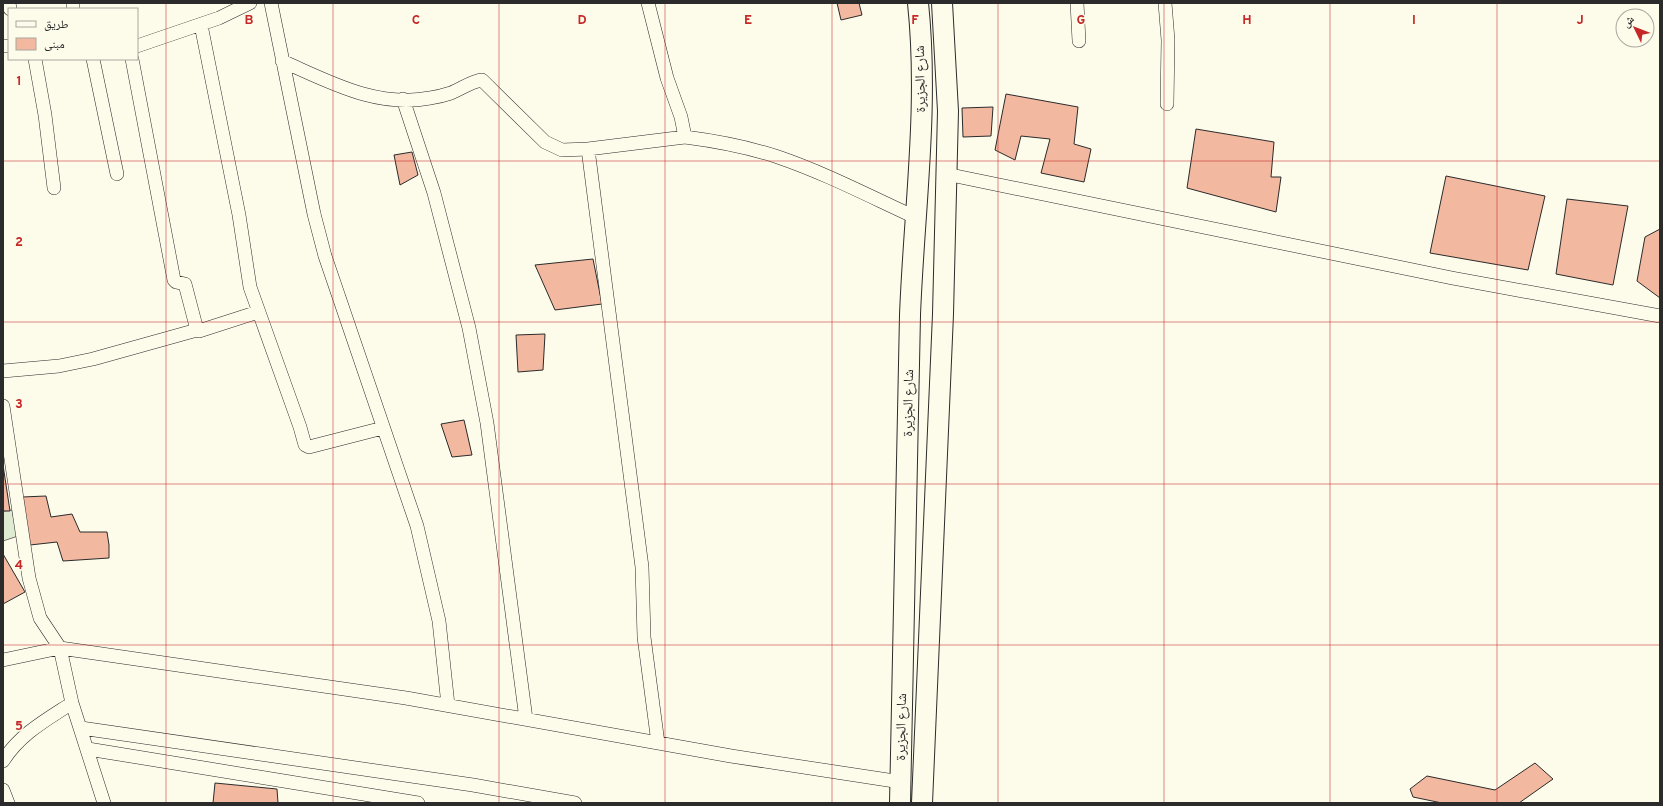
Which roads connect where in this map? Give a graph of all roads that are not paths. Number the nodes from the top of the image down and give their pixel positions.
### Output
1 (250, 3) edge
2 (271, 3) edge
3 (648, 3) edge
4 (918, 3) edge
5 (942, 3) edge
6 (1077, 3) edge
7 (1165, 3) edge
8 (201, 25) junction
9 (1079, 41) dead end
10 (138, 46) edge
11 (35, 60) edge
12 (93, 60) edge
13 (132, 60) edge
14 (282, 61) junction
15 (403, 99) junction
16 (1167, 104) dead end
17 (685, 137) junction
18 (588, 149) junction
19 (117, 174) dead end
20 (946, 174) junction
21 (54, 188) dead end
22 (917, 218) junction
23 (258, 312) junction
24 (944, 314) junction
25 (910, 315) junction
26 (1660, 316) edge
27 (197, 330) junction
28 (3, 371) edge
29 (3, 406) edge
30 (383, 428) junction
31 (60, 648) junction
32 (3, 660) edge
33 (72, 703) junction
34 (448, 705) junction
35 (526, 718) junction
36 (81, 728) junction
37 (658, 743) junction
38 (88, 749) junction
39 (3, 761) edge
40 (923, 770) junction
41 (901, 786) edge
42 (3, 790) edge
43 (922, 798) edge
44 (8, 803) edge
45 (104, 803) edge
46 (418, 803) edge
47 (575, 803) edge

1 - 8 street
2 - 14 street
3 - 17 street
4 - 22 main road, شارع الجزيرة
5 - 20 main road, شارع الجزيرة
6 - 9 street
7 - 16 street
8 - 10 street
8 - 23 street
11 - 21 street
12 - 19 street
13 - 27 street
14 - 15 street
14 - 30 street
15 - 18 street
15 - 35 street
17 - 18 street
17 - 22 street
18 - 37 street
20 - 24 main road, شارع الجزيرة
20 - 26 street
22 - 25 main road, شارع الجزيرة
23 - 27 street
23 - 30 street
24 - 25 main road
24 - 40 main road, شارع الجزيرة
25 - 41 main road, شارع الجزيرة
27 - 28 street
29 - 31 street
30 - 34 street
31 - 32 street
31 - 33 street
31 - 34 street
33 - 36 street
33 - 39 street
34 - 35 street
35 - 37 street
36 - 38 street
36 - 47 street
37 - 41 street
38 - 45 street
38 - 46 street
40 - 41 main road
40 - 43 main road, شارع الجزيرة
41 - 43 main road
42 - 44 street

